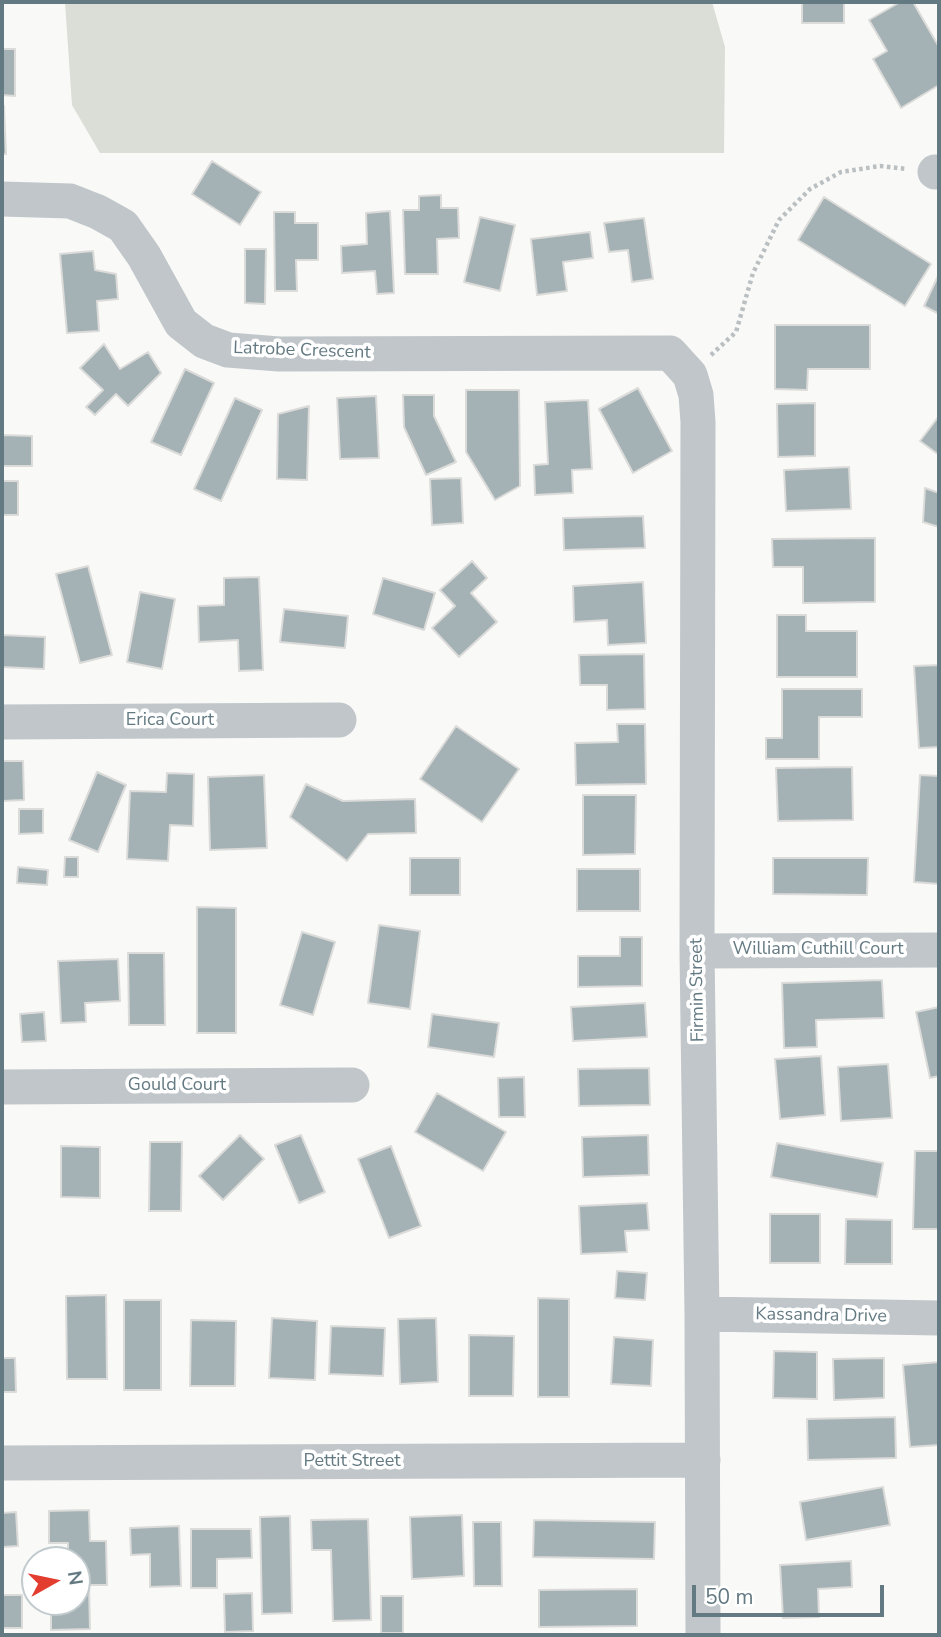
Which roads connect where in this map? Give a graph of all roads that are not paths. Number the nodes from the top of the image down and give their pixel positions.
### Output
1 (2, 199) edge
2 (680, 364) joint
3 (339, 720) dead end
4 (2, 722) edge
5 (939, 950) edge
6 (697, 951) junction
7 (352, 1085) dead end
8 (2, 1087) edge
9 (702, 1314) junction
10 (939, 1318) edge
11 (703, 1460) junction
12 (2, 1463) edge
13 (703, 1635) edge

1 - 2 street, Latrobe Crescent
2 - 6 street, Firmin Street
3 - 4 street, Erica Court
5 - 6 street, William Cuthill Court
6 - 9 street, Firmin Street
7 - 8 street, Gould Court
9 - 10 street, Kassandra Drive
9 - 11 street, Firmin Street
11 - 12 street, Pettit Street
11 - 13 street, Firmin Street

